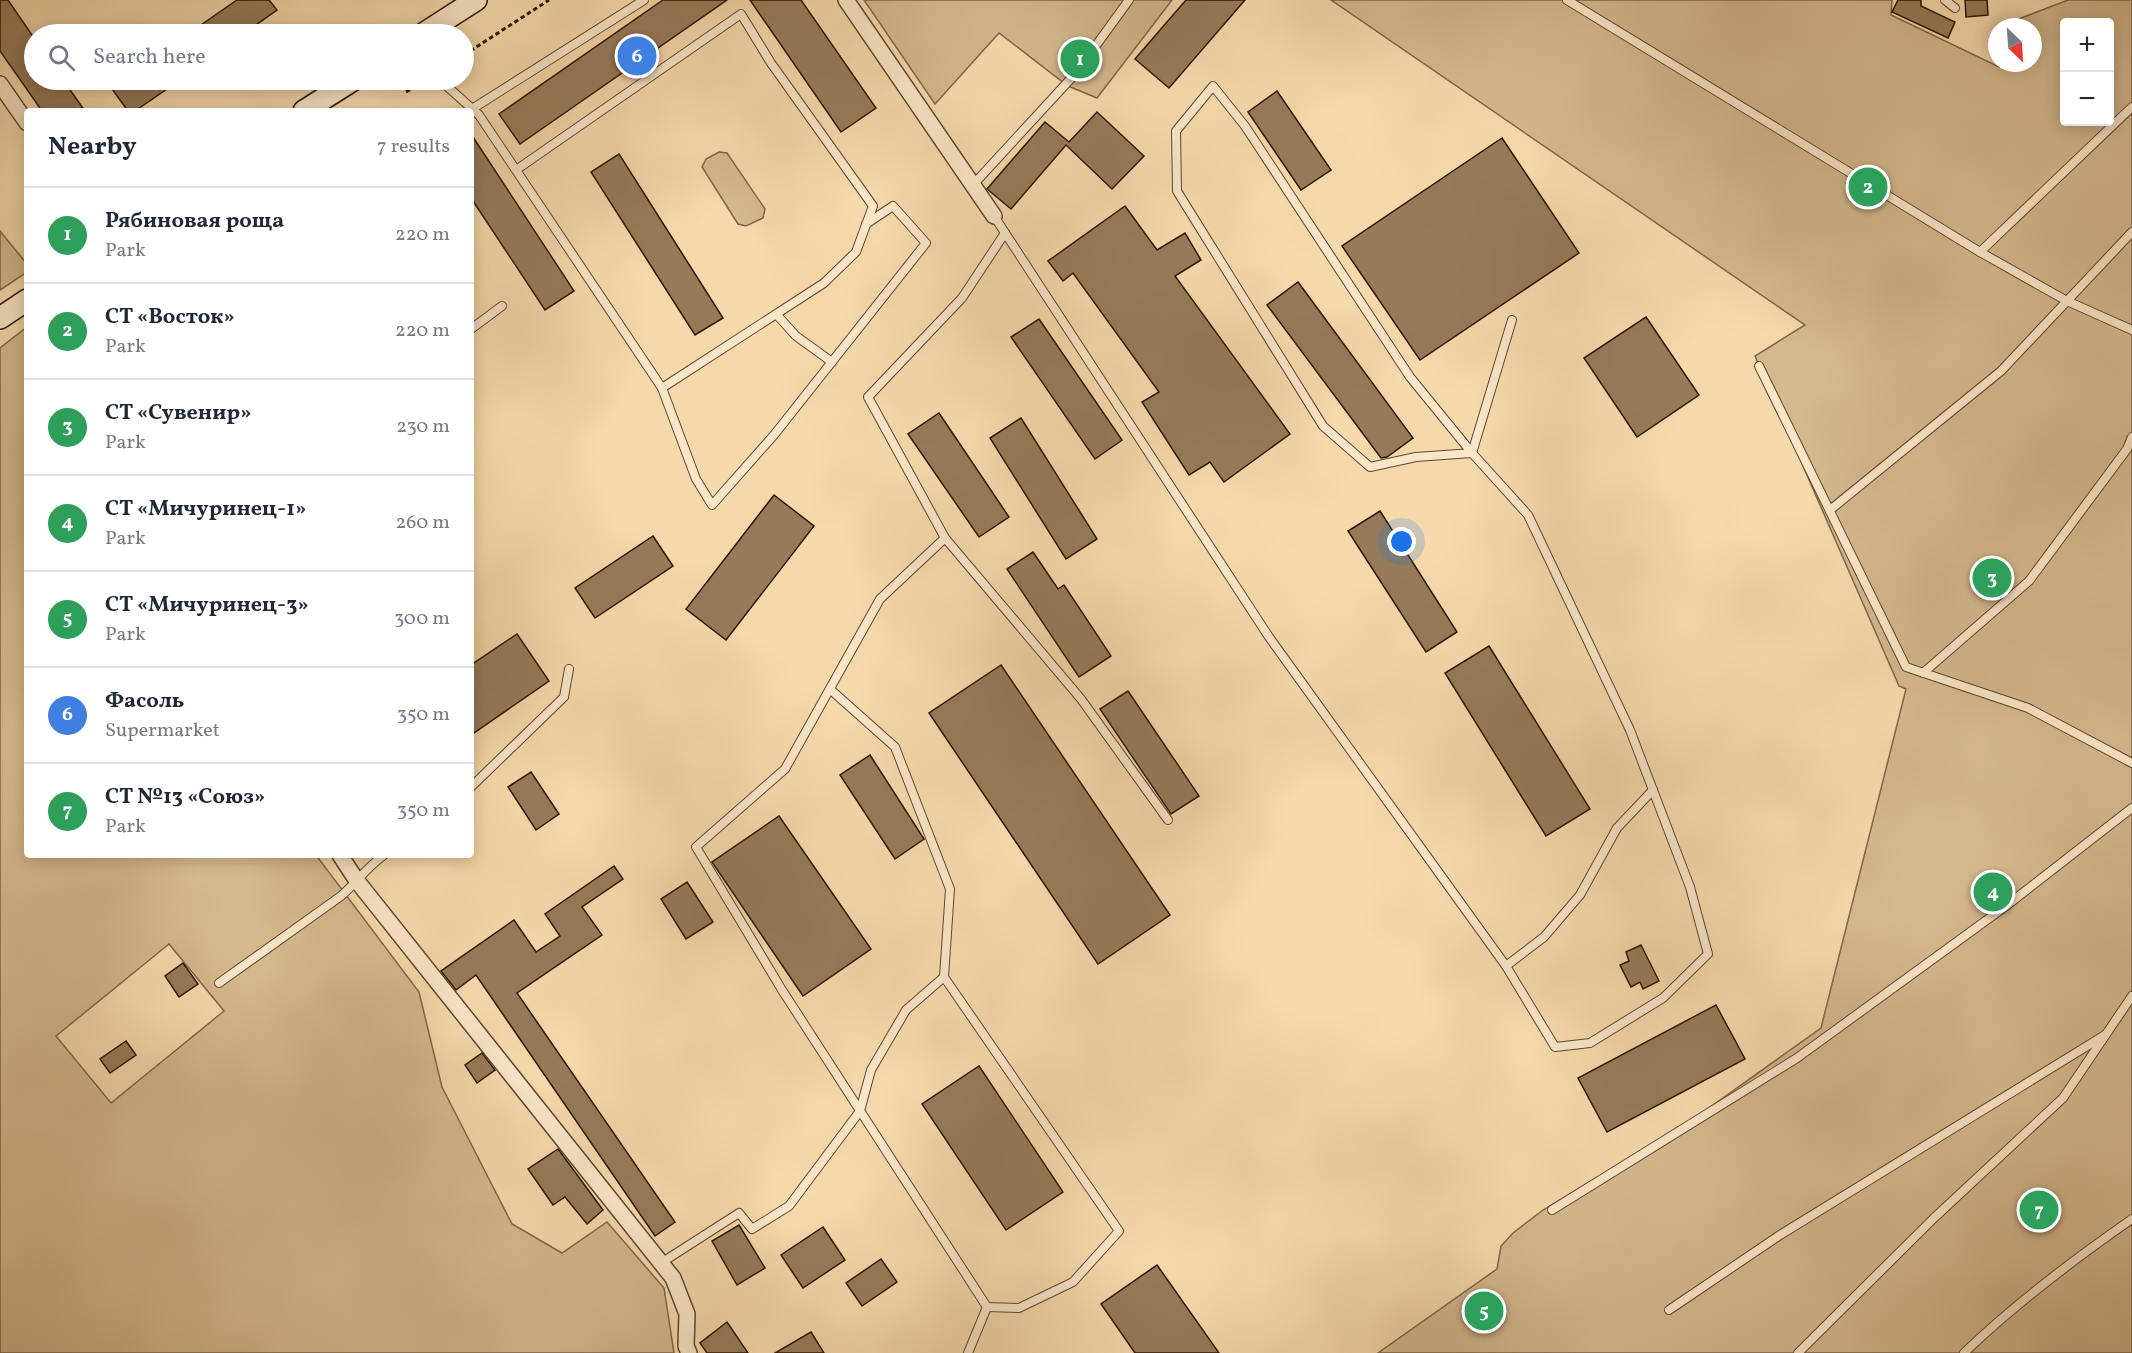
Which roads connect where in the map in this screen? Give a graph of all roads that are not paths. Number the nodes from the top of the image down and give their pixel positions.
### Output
1 (476, 0) edge
2 (644, 0) edge
3 (846, 0) edge
4 (1129, 0) edge
5 (1568, 0) edge
6 (1945, 0) edge
7 (1955, 8) dead end
8 (439, 24) edge
9 (0, 84) edge
10 (337, 90) edge
11 (451, 90) edge
12 (2132, 107) edge
13 (309, 108) edge
14 (471, 108) edge
15 (474, 108) edge
16 (474, 112) edge
17 (24, 119) edge
18 (516, 170) junction
19 (972, 186) junction
20 (994, 216) joint
21 (866, 224) junction
22 (2132, 232) edge
23 (1005, 233) junction
24 (1980, 252) junction
25 (2067, 301) junction
26 (24, 302) edge
27 (502, 306) dead end
28 (777, 315) junction
29 (0, 318) edge
30 (1512, 320) dead end
31 (474, 327) edge
32 (2132, 330) edge
33 (832, 362) junction
34 (1759, 366) dead end
35 (662, 388) junction
36 (2132, 437) edge
37 (1472, 453) junction
38 (1830, 510) junction
39 (945, 538) junction
40 (569, 669) dead end
41 (1923, 673) junction
42 (831, 690) junction
43 (2132, 763) edge
44 (474, 784) edge
45 (1653, 790) junction
46 (2132, 808) edge
47 (1168, 820) dead end
48 (342, 858) edge
49 (380, 858) edge
50 (357, 882) junction
51 (1506, 966) junction
52 (944, 977) junction
53 (219, 983) dead end
54 (2132, 996) edge
55 (2105, 1035) junction
56 (860, 1111) junction
57 (1551, 1210) dead end
58 (2132, 1219) edge
59 (661, 1263) junction
60 (987, 1307) junction
61 (1669, 1310) dead end
62 (689, 1353) edge
63 (968, 1353) edge
64 (1798, 1353) edge
65 (1964, 1353) edge

1 - 8 main road
2 - 15 lane
3 - 19 street
4 - 19 lane
5 - 24 lane
6 - 7 lane
9 - 17 street
10 - 13 main road
11 - 14 lane
12 - 24 lane
16 - 18 lane
18 - 21 lane
18 - 35 lane
19 - 20 street
20 - 23 lane
21 - 28 lane
21 - 33 lane
22 - 25 lane
23 - 39 lane
23 - 51 lane
24 - 25 lane
25 - 32 lane
25 - 38 lane
26 - 29 main road
27 - 31 lane
28 - 33 lane
28 - 35 lane
30 - 37 lane
33 - 35 lane
34 - 38 lane
36 - 41 lane
37 - 37 lane
37 - 45 lane
38 - 41 lane
39 - 42 lane
39 - 47 lane
40 - 44 lane
41 - 43 lane
42 - 52 lane
42 - 56 lane
45 - 51 lane
45 - 51 lane
46 - 57 lane
48 - 50 street
49 - 50 lane
50 - 53 lane
50 - 59 street
52 - 56 lane
52 - 60 lane
54 - 55 lane
55 - 61 lane
55 - 64 lane
56 - 59 lane
56 - 60 lane
58 - 65 lane
59 - 62 street
60 - 63 lane

